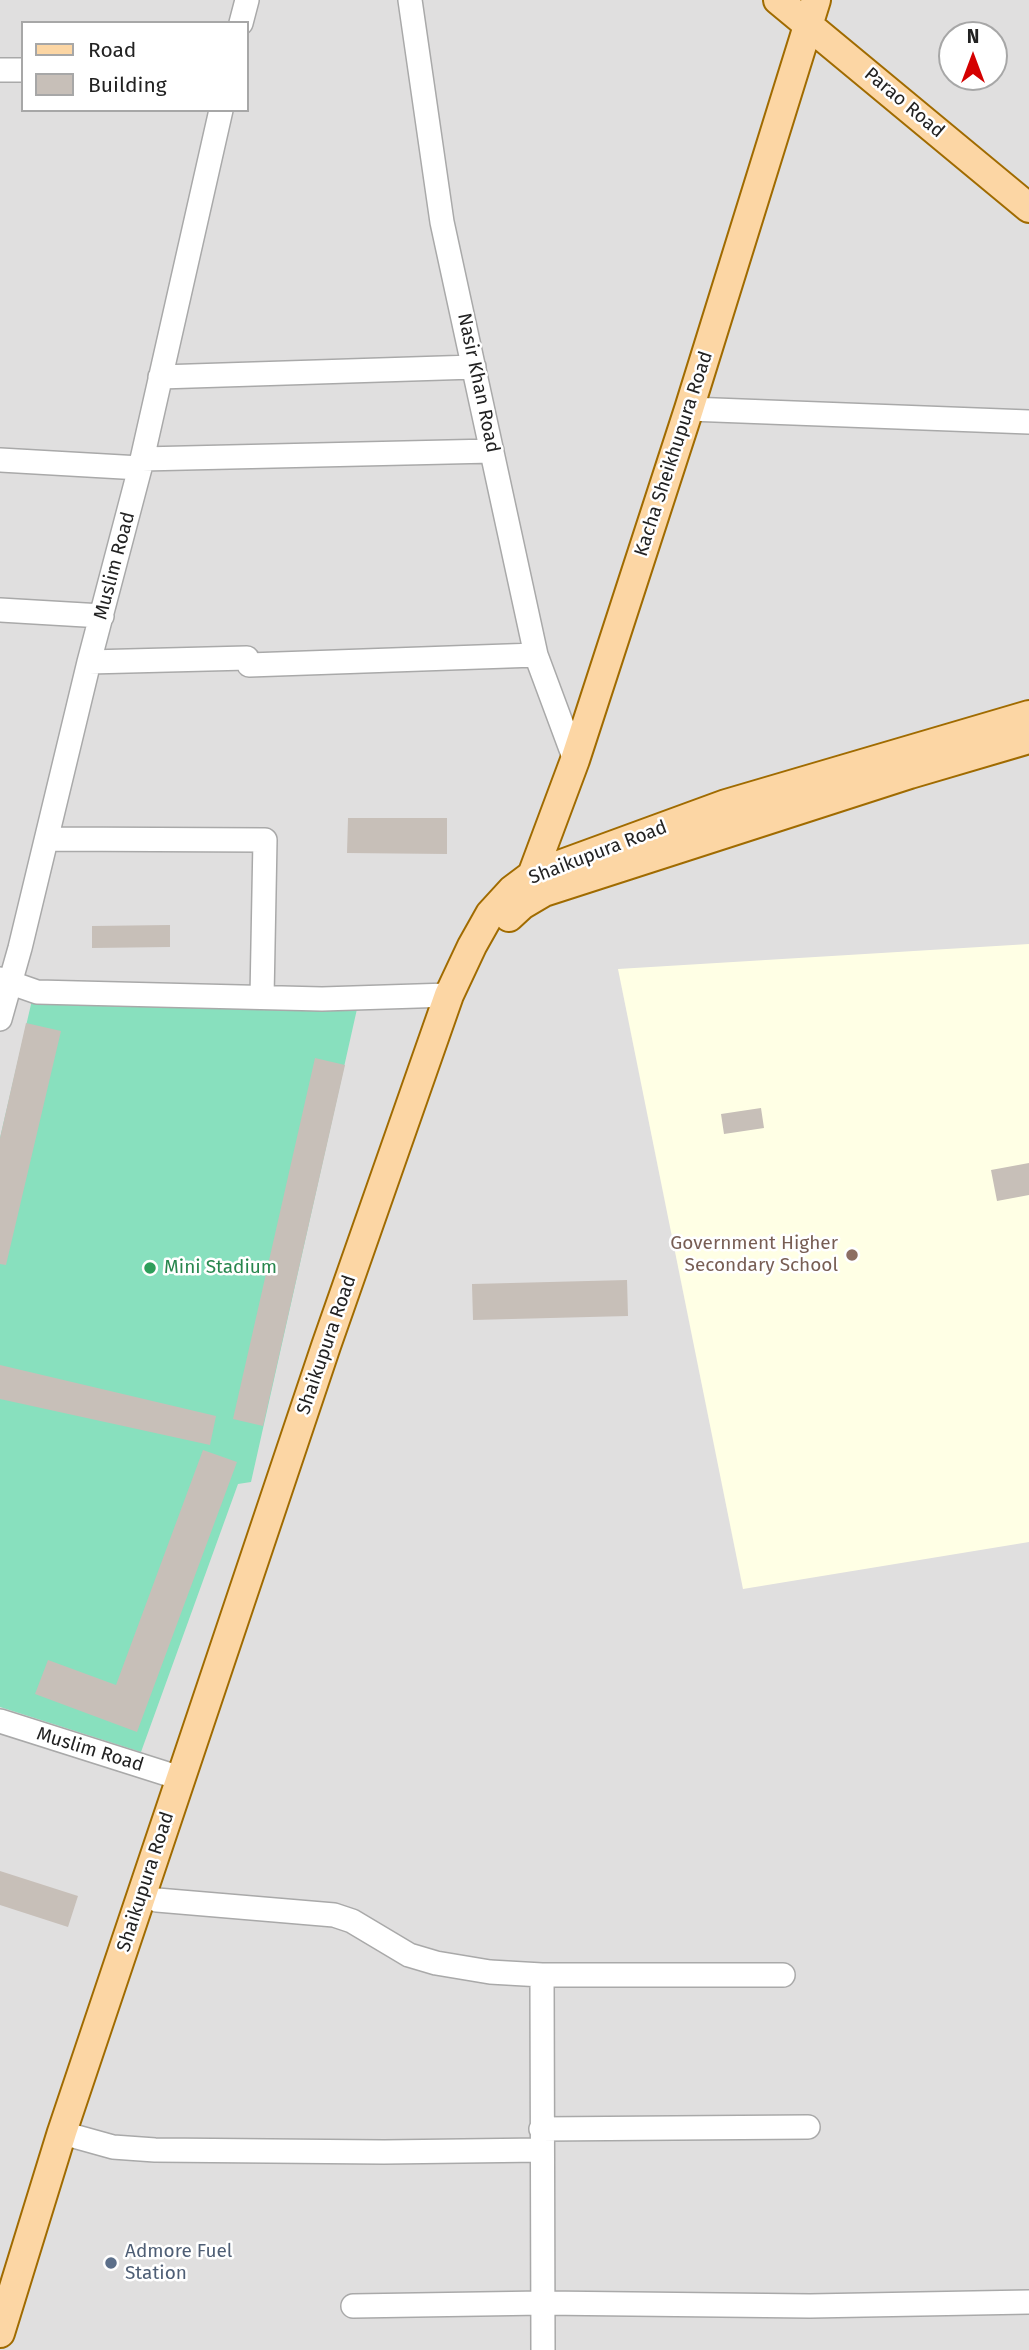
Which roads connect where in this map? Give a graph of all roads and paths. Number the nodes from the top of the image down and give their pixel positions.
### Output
1 (247, 0) edge
2 (410, 0) edge
3 (778, 0) edge
4 (812, 12) edge
5 (242, 21) edge
6 (0, 70) edge
7 (21, 70) edge
8 (221, 112) edge
9 (1029, 208) edge
10 (474, 367) junction
11 (160, 377) junction
12 (689, 409) junction
13 (1029, 422) edge
14 (492, 451) junction
15 (0, 460) edge
16 (141, 463) junction
17 (0, 610) edge
18 (102, 616) junction
19 (536, 655) junction
20 (89, 662) junction
21 (1029, 716) edge
22 (1029, 739) edge
23 (575, 760) junction
24 (47, 839) junction
25 (532, 875) junction
26 (522, 905) junction
27 (10, 946) edge
28 (5, 980) edge
29 (449, 995) junction
30 (262, 997) junction
31 (0, 1019) edge
32 (0, 1721) edge
33 (180, 1778) junction
34 (157, 1900) junction
35 (542, 1975) junction
36 (783, 1975) dead end
37 (808, 2127) dead end
38 (77, 2137) junction
39 (541, 2140) junction
40 (1029, 2302) edge
41 (543, 2304) junction
42 (353, 2306) dead end
43 (0, 2333) edge
44 (12, 2350) edge
45 (543, 2350) edge

1 - 5 street
2 - 10 street, Nasir Khan Road
3 - 4 main road, Parao Road
4 - 9 main road, Parao Road
4 - 12 main road, Kacha Sheikhupura Road
6 - 7 street
8 - 11 street, Muslim Road
10 - 11 street
10 - 14 street, Nasir Khan Road
11 - 16 street, Muslim Road
12 - 13 street
12 - 23 main road, Kacha Sheikhupura Road
14 - 16 street
14 - 19 street, Nasir Khan Road
15 - 16 street
16 - 18 street, Muslim Road
17 - 18 street
18 - 20 street, Muslim Road
19 - 20 street
19 - 23 street, Nasir Khan Road
20 - 24 street, Muslim Road
21 - 25 main road, Shaikupura Road
22 - 26 main road, Shaikupura Road
23 - 25 main road, Kacha Sheikhupura Road
24 - 27 street, Muslim Road
24 - 30 street
25 - 26 main road, Kacha Sheikhupura Road
25 - 29 main road, Shaikupura Road
26 - 34 main road, Shaikupura Road
27 - 28 street, Muslim Road
28 - 30 street
28 - 31 street, Muslim Road
29 - 30 street
29 - 33 main road, Shaikupura Road
32 - 33 street, Muslim Road
33 - 43 main road, Shaikupura Road
34 - 35 street
34 - 38 main road, Shaikupura Road
35 - 36 street
35 - 39 street
37 - 39 street
38 - 39 street
38 - 44 main road, Shaikupura Road
39 - 41 street
40 - 41 street
41 - 42 street
41 - 45 street

